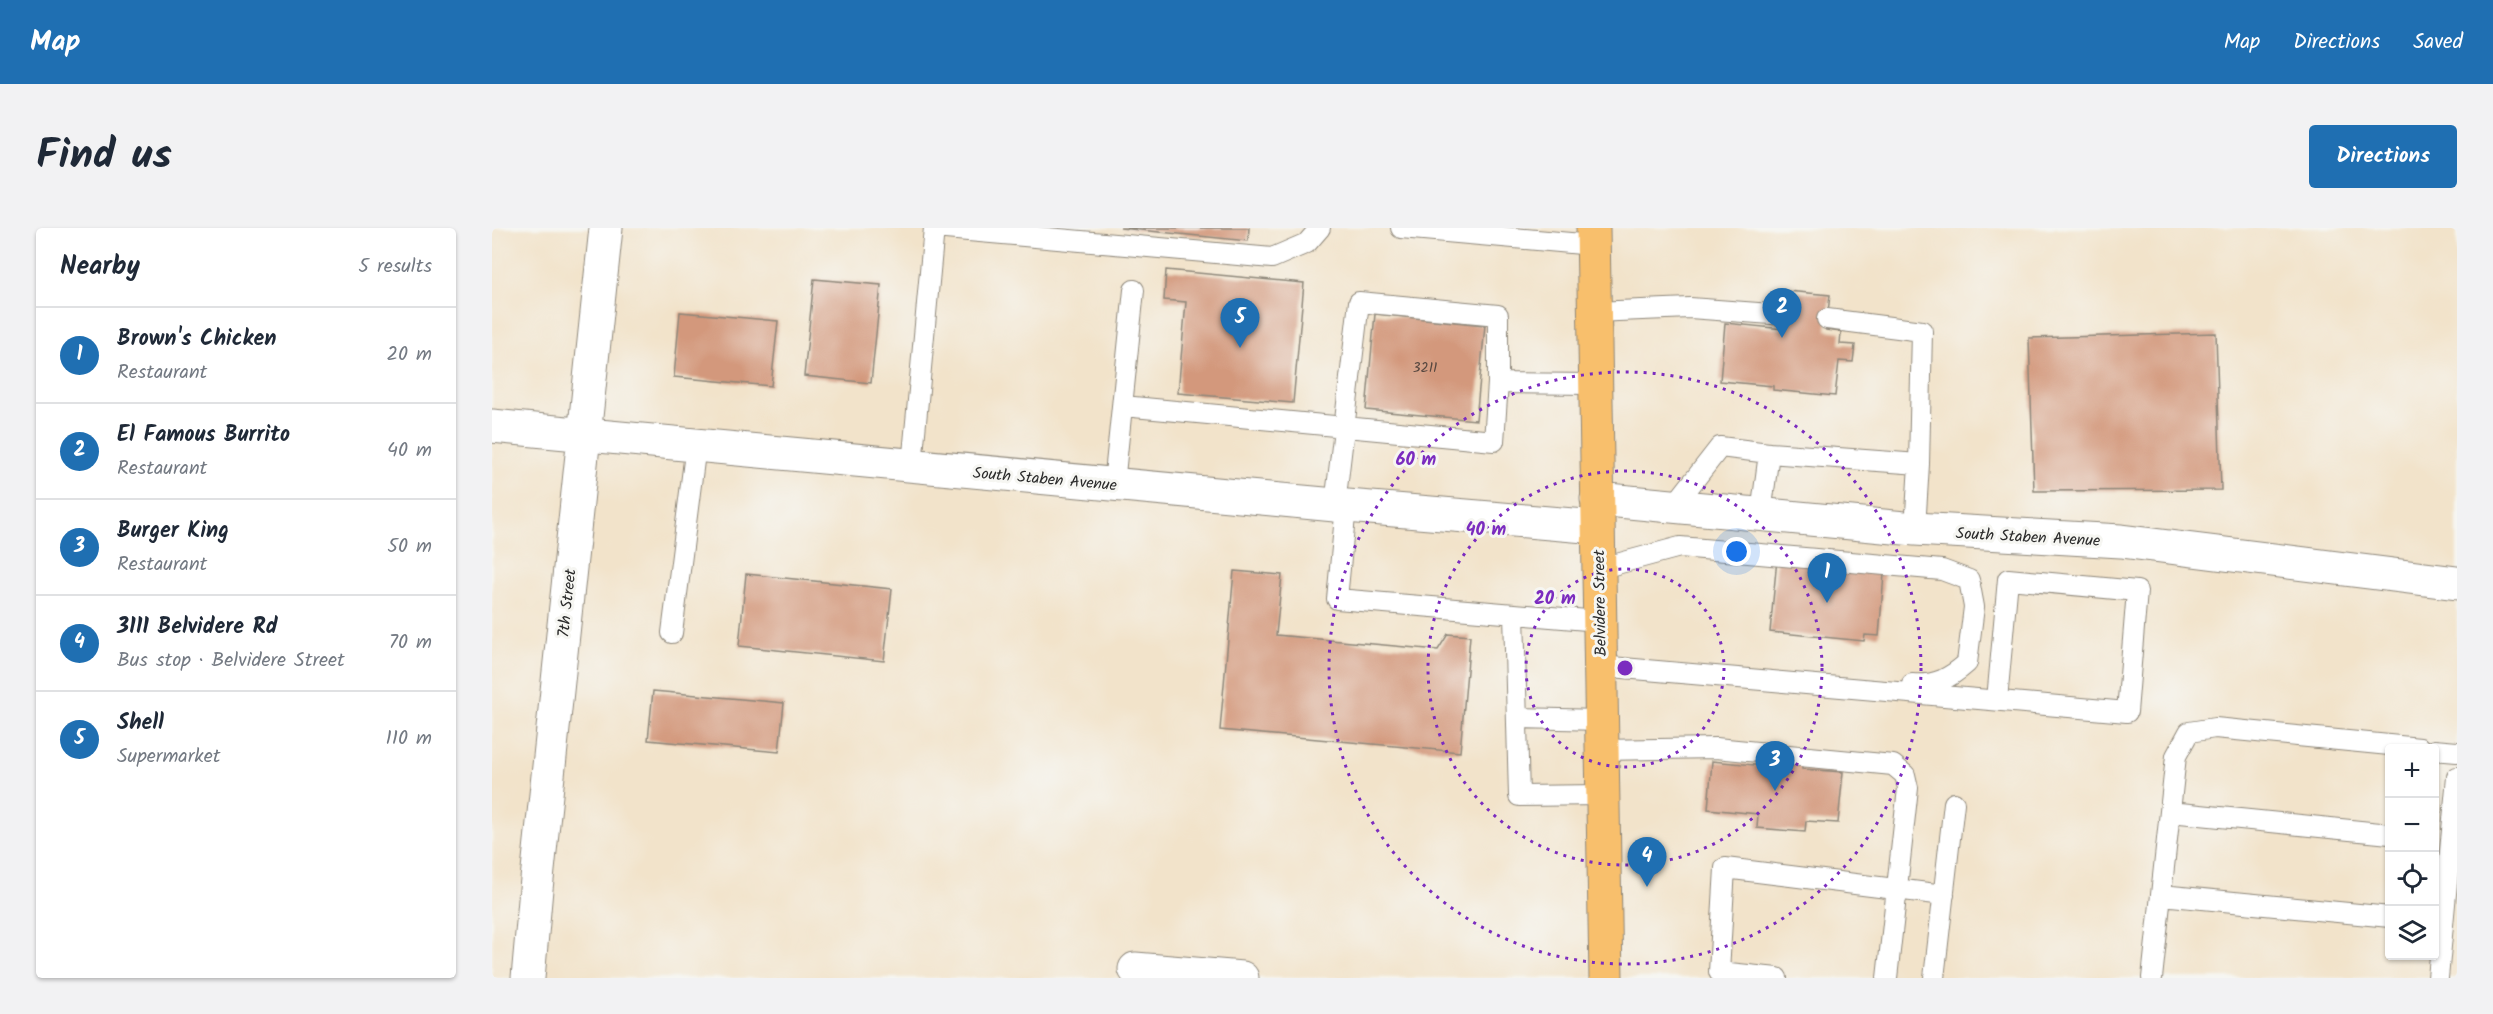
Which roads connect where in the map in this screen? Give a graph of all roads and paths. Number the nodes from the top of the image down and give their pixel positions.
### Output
1 (606, 228) edge
2 (934, 228) edge
3 (1320, 228) edge
4 (1401, 228) edge
5 (1593, 236) edge
6 (1134, 290) dead end
7 (1594, 312) junction
8 (1785, 315) dead end
9 (1827, 319) dead end
10 (1498, 383) junction
11 (1595, 384) junction
12 (1123, 406) junction
13 (492, 426) edge
14 (1344, 427) junction
15 (584, 434) junction
16 (696, 445) junction
17 (1769, 453) junction
18 (1919, 464) junction
19 (912, 465) junction
20 (1114, 484) junction
21 (1341, 506) junction
22 (1674, 506) junction
23 (1597, 513) junction
24 (1761, 514) junction
25 (1915, 529) junction
26 (1598, 569) junction
27 (2457, 583) edge
28 (1515, 614) junction
29 (1599, 621) junction
30 (672, 633) dead end
31 (1600, 666) junction
32 (1839, 686) junction
33 (1997, 700) junction
34 (1518, 718) junction
35 (1601, 735) junction
36 (2385, 745) edge
37 (2439, 750) edge
38 (2457, 752) edge
39 (2457, 777) edge
40 (1602, 795) junction
41 (1954, 803) dead end
42 (2170, 812) junction
43 (2385, 834) edge
44 (2443, 840) edge
45 (1897, 889) junction
46 (1944, 895) junction
47 (2161, 895) junction
48 (2385, 917) edge
49 (2439, 922) edge
50 (2438, 960) edge
51 (1135, 969) dead end
52 (528, 978) edge
53 (1242, 978) edge
54 (1606, 978) edge
55 (1777, 978) edge
56 (1887, 978) edge
57 (1934, 978) edge
58 (2152, 978) edge
59 (2438, 978) edge

1 - 15 street, 7th Street
2 - 3 lane
2 - 19 lane
4 - 5 lane
5 - 7 main road, Belvidere Street
6 - 12 lane
7 - 8 lane
7 - 11 main road, Belvidere Street
9 - 18 lane
10 - 11 lane
10 - 14 lane
10 - 14 lane
11 - 23 main road, Belvidere Street
12 - 14 lane
12 - 20 lane
13 - 15 street, South Staben Avenue
14 - 21 lane
15 - 16 street, South Staben Avenue
15 - 52 street, 7th Street
16 - 19 street, South Staben Avenue
16 - 30 lane
17 - 18 lane
17 - 22 lane
17 - 24 lane
18 - 25 lane
19 - 20 street, South Staben Avenue
20 - 21 street, South Staben Avenue
21 - 23 street, South Staben Avenue
21 - 28 lane
22 - 23 street, South Staben Avenue
22 - 24 street, South Staben Avenue
23 - 26 main road, Belvidere Street
24 - 25 street, South Staben Avenue
25 - 27 street, South Staben Avenue
26 - 29 main road, Belvidere Street
26 - 32 lane
28 - 29 lane
28 - 34 lane
29 - 31 main road, Belvidere Street
31 - 32 lane
31 - 35 main road, Belvidere Street
32 - 33 lane
33 - 33 lane
34 - 35 lane
34 - 40 lane
35 - 40 main road, Belvidere Street
35 - 45 lane
36 - 42 lane
37 - 38 lane
39 - 44 lane
40 - 54 main road, Belvidere Street
41 - 46 lane
42 - 43 lane
42 - 47 lane
44 - 49 lane
45 - 46 lane
45 - 55 lane
45 - 56 lane
46 - 57 lane
47 - 48 lane
47 - 58 lane
50 - 59 lane
51 - 53 street

